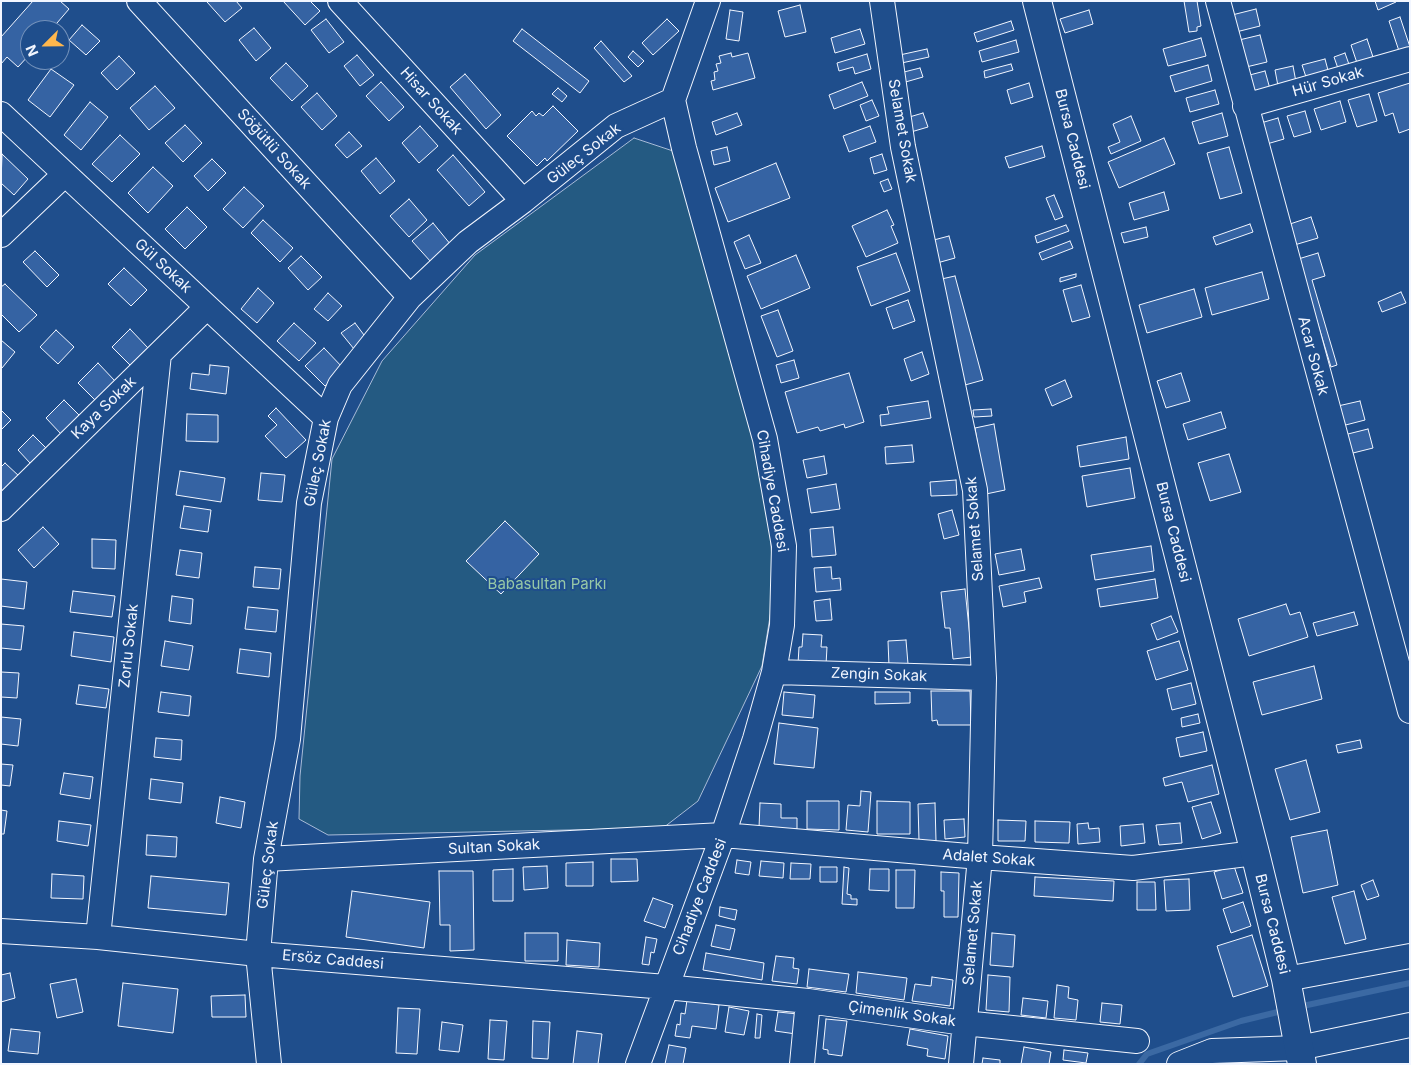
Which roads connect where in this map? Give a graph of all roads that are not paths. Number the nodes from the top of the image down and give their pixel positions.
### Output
1 (139, 1) edge
2 (708, 1) edge
3 (882, 1) edge
4 (1037, 1) edge
5 (1218, 1) edge
6 (352, 5) edge
7 (1410, 59) edge
8 (673, 100) junction
9 (1245, 106) junction
10 (1, 114) edge
11 (65, 174) junction
12 (522, 201) junction
13 (1, 235) edge
14 (410, 297) junction
15 (207, 307) junction
16 (159, 354) junction
17 (326, 418) junction
18 (1, 509) edge
19 (774, 672) junction
20 (984, 678) junction
21 (1410, 711) edge
22 (723, 836) junction
23 (1255, 853) junction
24 (980, 858) junction
25 (266, 859) junction
26 (1, 931) edge
27 (98, 937) junction
28 (258, 954) junction
29 (1410, 956) edge
30 (1287, 985) junction
31 (666, 987) junction
32 (808, 1000) junction
33 (964, 1024) junction
34 (1410, 1025) edge
35 (1137, 1041) dead end
36 (1299, 1046) edge
37 (269, 1064) edge
38 (638, 1064) edge
39 (802, 1064) edge
40 (961, 1064) edge
41 (1179, 1064) edge

1 - 14 street, Söğütlü Sokak
2 - 8 street
3 - 20 street, Selamet Sokak
4 - 23 main road, Bursa Caddesi
5 - 9 street, Acar Sokak
6 - 12 street, Hisar Sokak
7 - 9 street, Hür Sokak
8 - 12 street, Güleç Sokak
8 - 19 street, Cihadiye Caddesi
9 - 21 street, Acar Sokak
10 - 11 street, Gül Sokak
11 - 13 street
11 - 15 street, Gül Sokak
12 - 14 street, Güleç Sokak
14 - 17 street, Güleç Sokak
15 - 16 street, Kaya Sokak
15 - 17 street, Gül Sokak
16 - 18 street, Kaya Sokak
16 - 27 street, Zorlu Sokak
17 - 25 street, Güleç Sokak
19 - 20 street, Zengin Sokak
19 - 22 street, Cihadiye Caddesi
20 - 24 street, Selamet Sokak
22 - 24 street, Adalet Sokak
22 - 25 street, Sultan Sokak
22 - 31 street, Cihadiye Caddesi
23 - 24 street, Adalet Sokak
23 - 30 main road, Bursa Caddesi
24 - 33 street, Selamet Sokak
25 - 28 street, Güleç Sokak
26 - 27 street, Ersöz Caddesi
27 - 28 street, Ersöz Caddesi
28 - 31 street, Ersöz Caddesi
28 - 37 street, Güleç Sokak
29 - 30 street
30 - 36 main road, Bursa Caddesi
31 - 32 street, Çimenlik Sokak
31 - 38 street, Cihadiye Caddesi
32 - 33 street, Çimenlik Sokak
32 - 39 street
33 - 35 street, Çimenlik Sokak
33 - 40 street, Selamet Sokak
34 - 36 street
36 - 41 street

